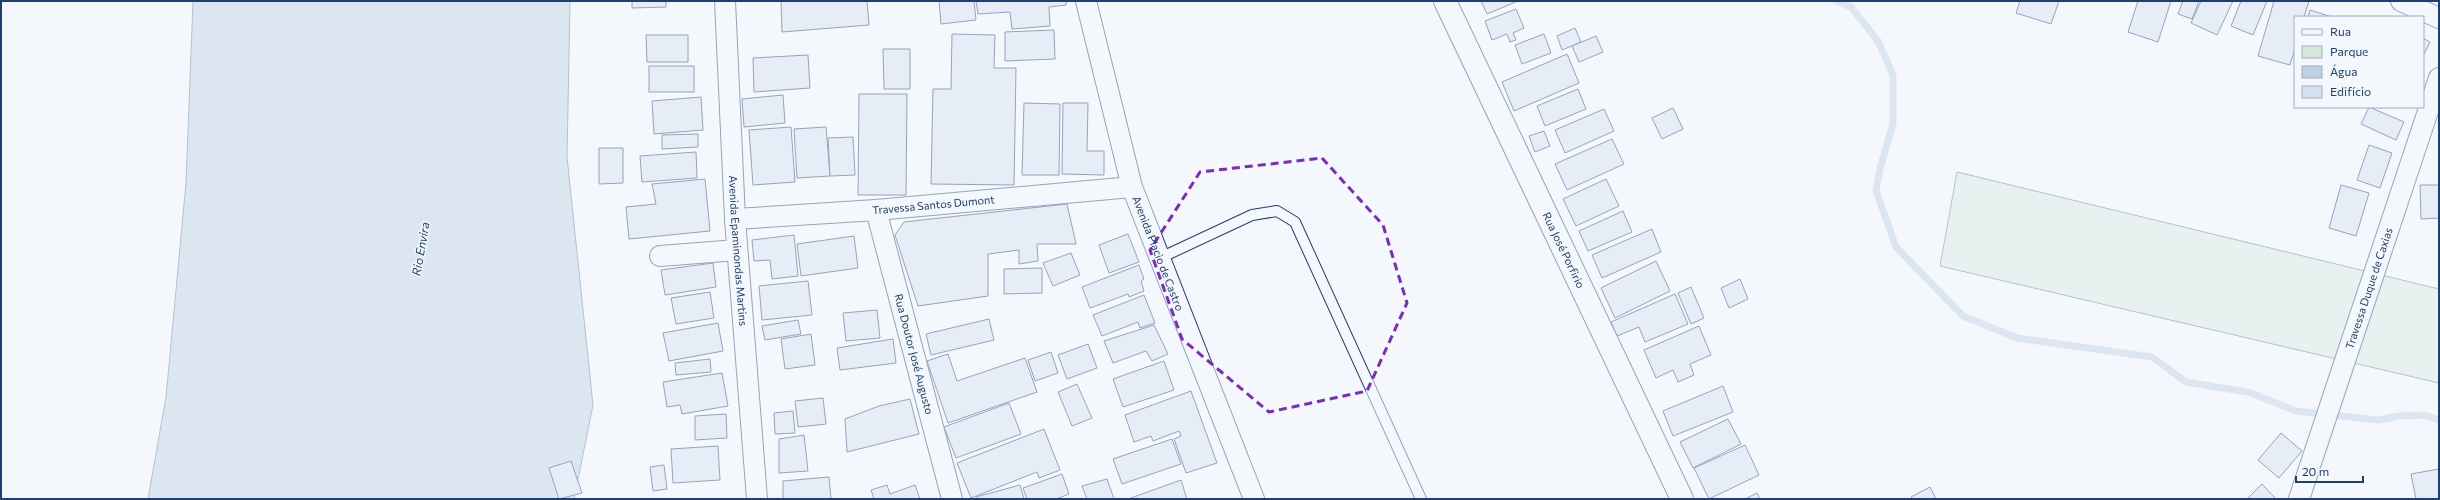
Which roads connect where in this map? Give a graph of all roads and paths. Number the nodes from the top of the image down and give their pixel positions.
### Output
1 (725, 1) edge
2 (1086, 1) edge
3 (1445, 1) edge
4 (2401, 1) edge
5 (2439, 18) edge
6 (2439, 78) edge
7 (1132, 187) junction
8 (876, 210) junction
9 (734, 219) junction
10 (737, 250) junction
11 (660, 256) dead end
12 (1160, 258) junction
13 (757, 499) edge
14 (952, 499) edge
15 (1254, 499) edge
16 (1421, 499) edge
17 (1682, 499) edge
18 (2300, 499) edge

1 - 9 street, Avenida Epaminondas Martins
2 - 7 street, Avenida Placio de Castro
3 - 17 street, Rua José Porfirio
4 - 5 street
6 - 18 street, Travessa Duque de Caxias
7 - 8 street, Travessa Santos Dumont
7 - 12 street, Avenida Placio de Castro
8 - 9 street, Travessa Santos Dumont
8 - 14 street, Rua Doutor José Augusto
9 - 10 street, Avenida Epaminondas Martins
10 - 11 street
10 - 13 street, Avenida Epaminondas Martins
12 - 15 street, Avenida Placio de Castro
12 - 16 lane

